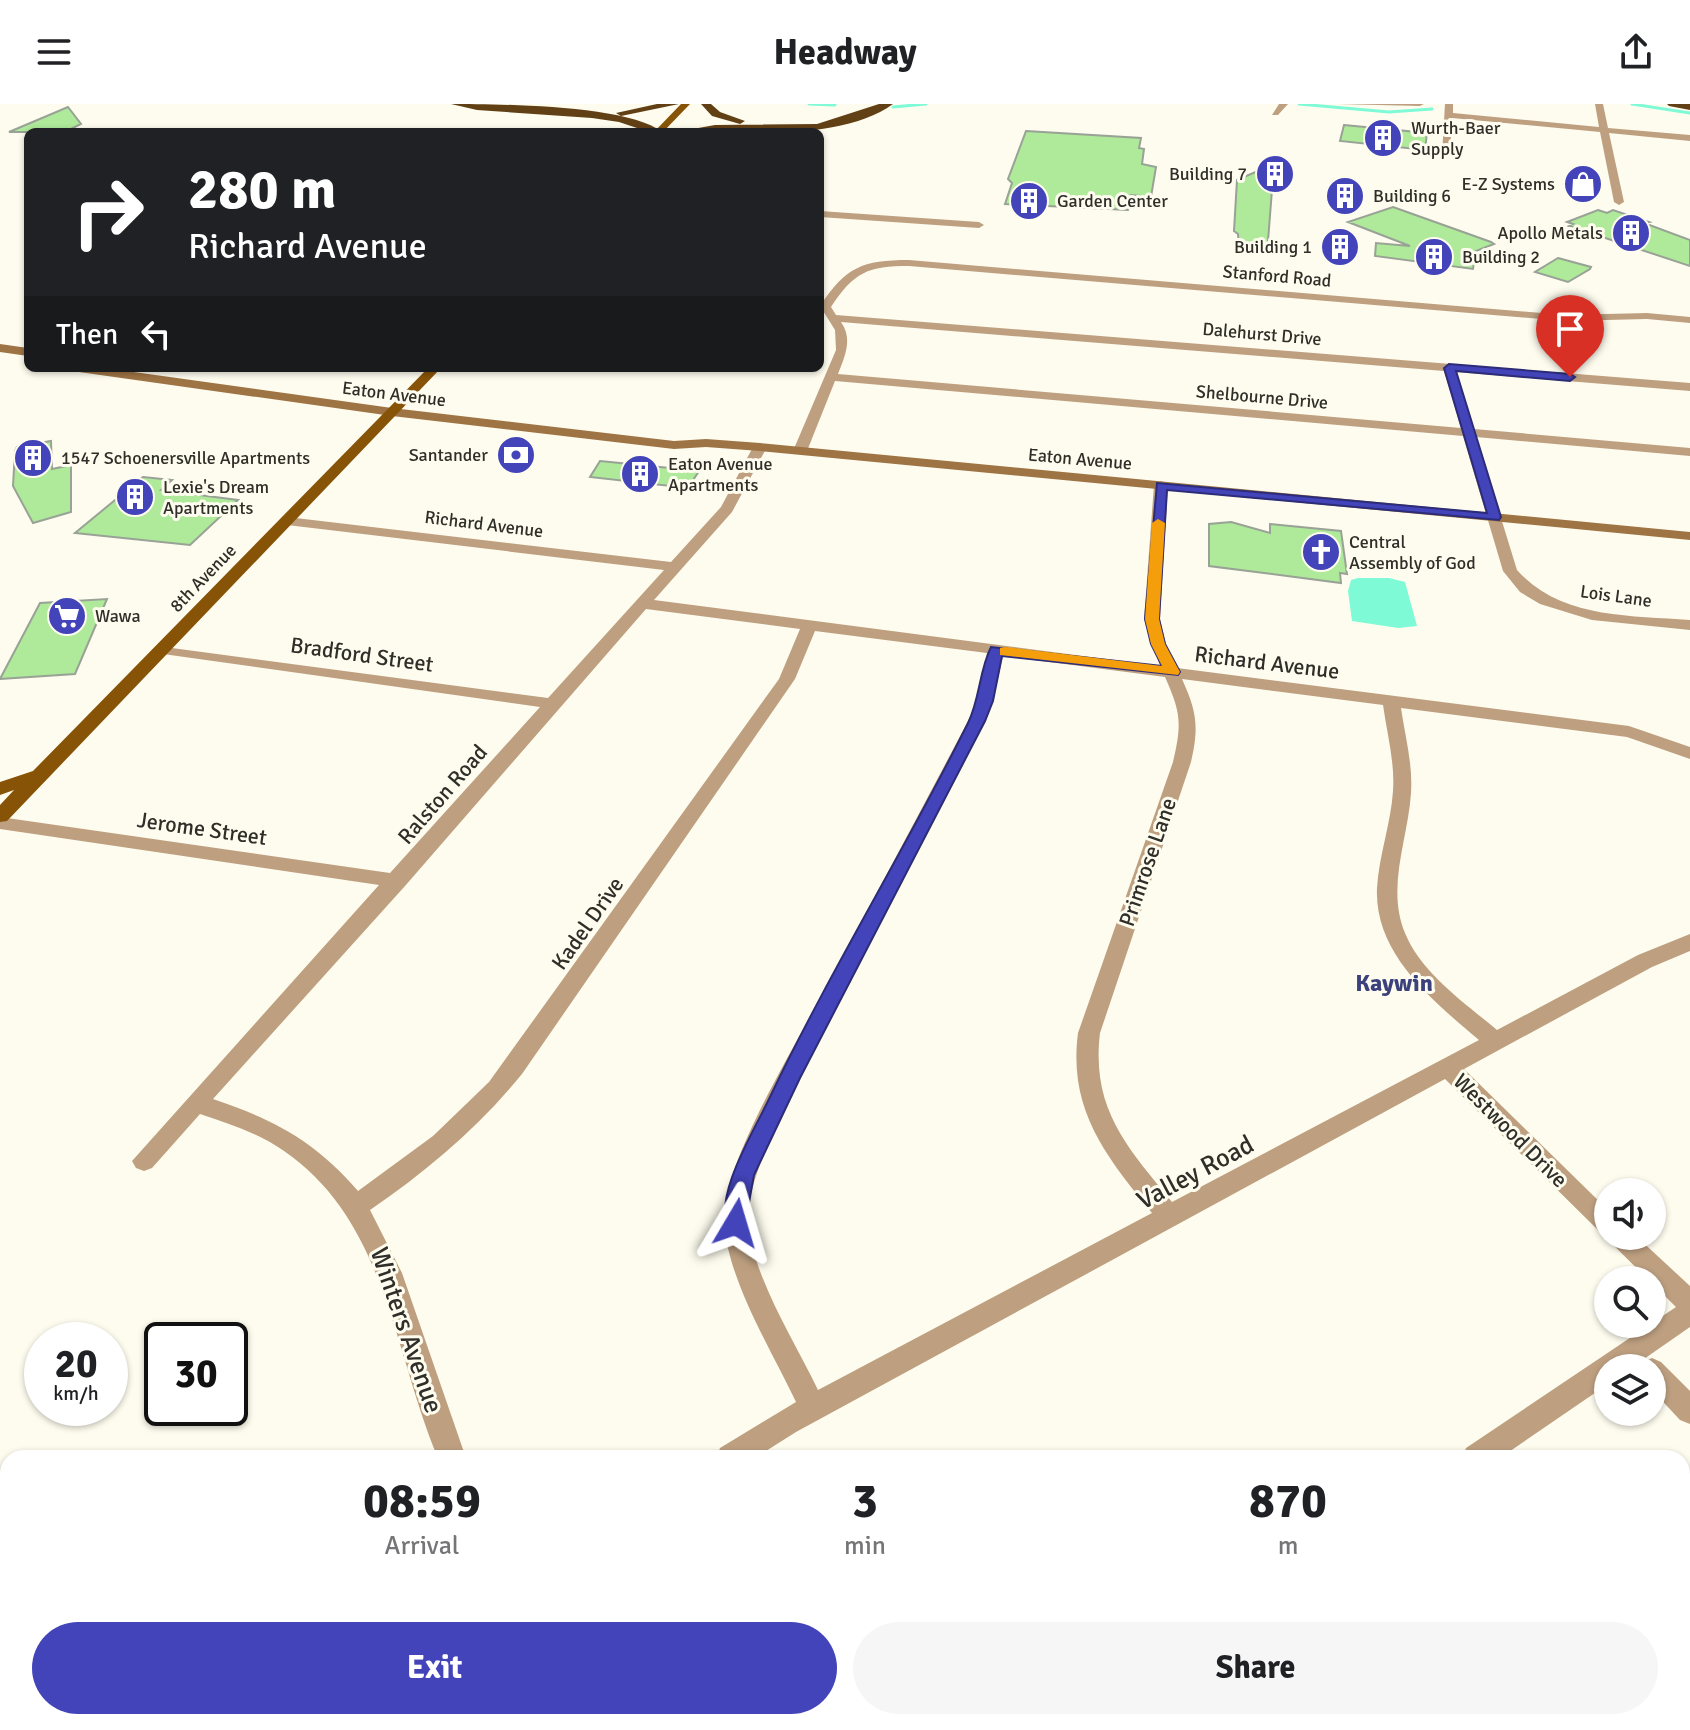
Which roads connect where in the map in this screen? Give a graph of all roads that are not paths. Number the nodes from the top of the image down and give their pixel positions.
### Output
1 (456, 104) edge
2 (475, 104) edge
3 (674, 104) edge
4 (686, 104) edge
5 (696, 104) edge
6 (706, 104) edge
7 (888, 104) edge
8 (1341, 104) edge
9 (1422, 104) edge
10 (1599, 104) edge
11 (1672, 104) edge
12 (846, 107) dead end
13 (1690, 107) edge
14 (1449, 108) edge
15 (651, 128) edge
16 (661, 128) edge
17 (673, 128) edge
18 (705, 128) edge
19 (1605, 130) junction
20 (1690, 138) edge
21 (1446, 154) dead end
22 (1619, 202) dead end
23 (824, 212) edge
24 (979, 225) dead end
25 (832, 318) junction
26 (1690, 320) edge
27 (0, 348) edge
28 (24, 351) edge
29 (0, 357) edge
30 (24, 360) edge
31 (1449, 368) junction
32 (111, 372) edge
33 (159, 372) edge
34 (431, 372) edge
35 (831, 377) junction
36 (1690, 387) edge
37 (396, 408) junction
38 (1468, 433) junction
39 (760, 447) junction
40 (800, 451) junction
41 (1690, 452) edge
42 (1161, 485) junction
43 (1494, 517) junction
44 (287, 521) junction
45 (1690, 536) edge
46 (677, 567) junction
47 (645, 604) junction
48 (1690, 625) edge
49 (809, 627) junction
50 (163, 649) junction
51 (996, 650) junction
52 (1173, 672) junction
53 (1391, 701) junction
54 (555, 704) junction
55 (1690, 753) edge
56 (42, 772) junction
57 (0, 789) edge
58 (0, 816) edge
59 (0, 823) edge
60 (398, 881) junction
61 (1690, 942) edge
62 (1497, 1042) junction
63 (1448, 1068) junction
64 (198, 1104) junction
65 (144, 1161) dead end
66 (356, 1206) junction
67 (1594, 1212) edge
68 (1170, 1218) junction
69 (1634, 1250) edge
70 (1690, 1303) edge
71 (1690, 1312) edge
72 (1653, 1354) edge
73 (1594, 1378) edge
74 (1666, 1386) edge
75 (813, 1408) junction
76 (1690, 1410) edge
77 (449, 1450) edge
78 (743, 1450) edge
79 (1488, 1450) edge

1 - 15 highway
2 - 3 highway
4 - 16 main road
5 - 17 main road
6 - 12 highway
7 - 18 highway
8 - 9 street
9 - 14 street
10 - 19 street
11 - 13 highway
14 - 19 street
14 - 21 street
19 - 20 street
19 - 22 street
23 - 24 street
25 - 26 street, Stanford Road
25 - 31 street, Dalehurst Drive
25 - 35 street
27 - 28 street
29 - 30 street
31 - 36 street, Dalehurst Drive
31 - 38 street, Lois Lane
32 - 37 street, Eaton Avenue
33 - 37 street, Eaton Avenue
34 - 37 main road, 8th Avenue
35 - 38 street, Shelbourne Drive
35 - 40 street
37 - 39 street, Eaton Avenue
37 - 44 main road, 8th Avenue
38 - 41 street, Shelbourne Drive
38 - 43 street, Lois Lane
39 - 40 street, Eaton Avenue
39 - 46 street, Ralston Road
40 - 42 street, Eaton Avenue
42 - 43 street, Eaton Avenue
42 - 52 street, Primrose Lane
43 - 45 street, Eaton Avenue
43 - 48 street, Lois Lane
44 - 46 street, Richard Avenue
44 - 50 main road, 8th Avenue
46 - 47 street, Ralston Road
47 - 49 street, Richard Avenue
47 - 54 street, Ralston Road
49 - 51 street, Richard Avenue
49 - 66 street, Kadel Drive
50 - 54 street, Bradford Street
50 - 56 main road, 8th Avenue
51 - 52 street, Richard Avenue
51 - 75 street
52 - 53 street, Richard Avenue
52 - 68 street, Primrose Lane
53 - 55 street, Richard Avenue
53 - 62 street
54 - 60 street, Ralston Road
56 - 57 main road
56 - 58 main road, 8th Avenue
59 - 60 street, Jerome Street
60 - 64 street, Ralston Road
61 - 62 street, Valley Road
62 - 63 street, Valley Road
63 - 67 street, Westwood Drive
63 - 68 street, Valley Road
64 - 65 street, Ralston Road
64 - 66 street, Winters Avenue
66 - 77 street, Winters Avenue
68 - 75 street, Valley Road
69 - 70 street
71 - 72 street
73 - 79 street
74 - 76 street
75 - 78 street, Valley Road

